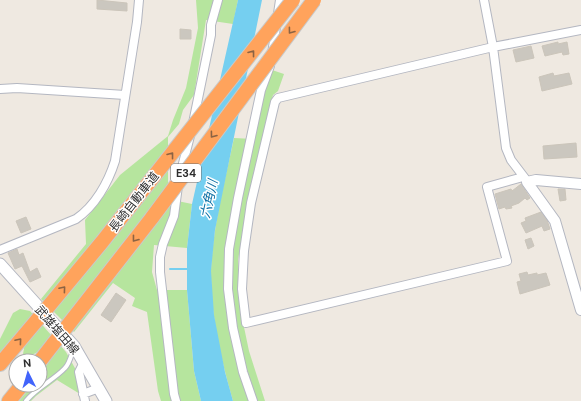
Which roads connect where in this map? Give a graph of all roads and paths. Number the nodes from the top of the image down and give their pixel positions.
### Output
1 (139, 0) edge
2 (218, 0) edge
3 (280, 0) edge
4 (293, 0) edge
5 (314, 0) edge
6 (484, 0) edge
7 (581, 30) edge
8 (494, 47) junction
9 (0, 89) edge
10 (125, 95) junction
11 (525, 180) junction
12 (581, 184) edge
13 (0, 250) edge
14 (0, 264) edge
15 (580, 303) edge
16 (74, 346) junction
17 (46, 353) edge
18 (84, 362) junction
19 (0, 364) edge
20 (99, 388) junction
21 (84, 398) edge
22 (26, 401) edge
23 (106, 401) edge
24 (176, 401) edge
25 (253, 401) edge

1 - 10 street
2 - 24 street
3 - 25 street
19 -> 4 highway, 長崎自動車道 / E34, bridge
5 -> 17 highway, 長崎自動車道 / E34, bridge
6 - 8 street
7 - 8 street
8 - 11 street
8 - 11 street
9 - 10 street
10 - 13 street
11 - 12 street
11 - 15 street
14 - 16 main road, 武雄塩田線
16 - 18 main road, 武雄塩田線
16 - 22 lane
18 - 20 main road, 武雄塩田線
18 - 21 street
20 - 21 street
20 - 23 main road, 武雄塩田線

